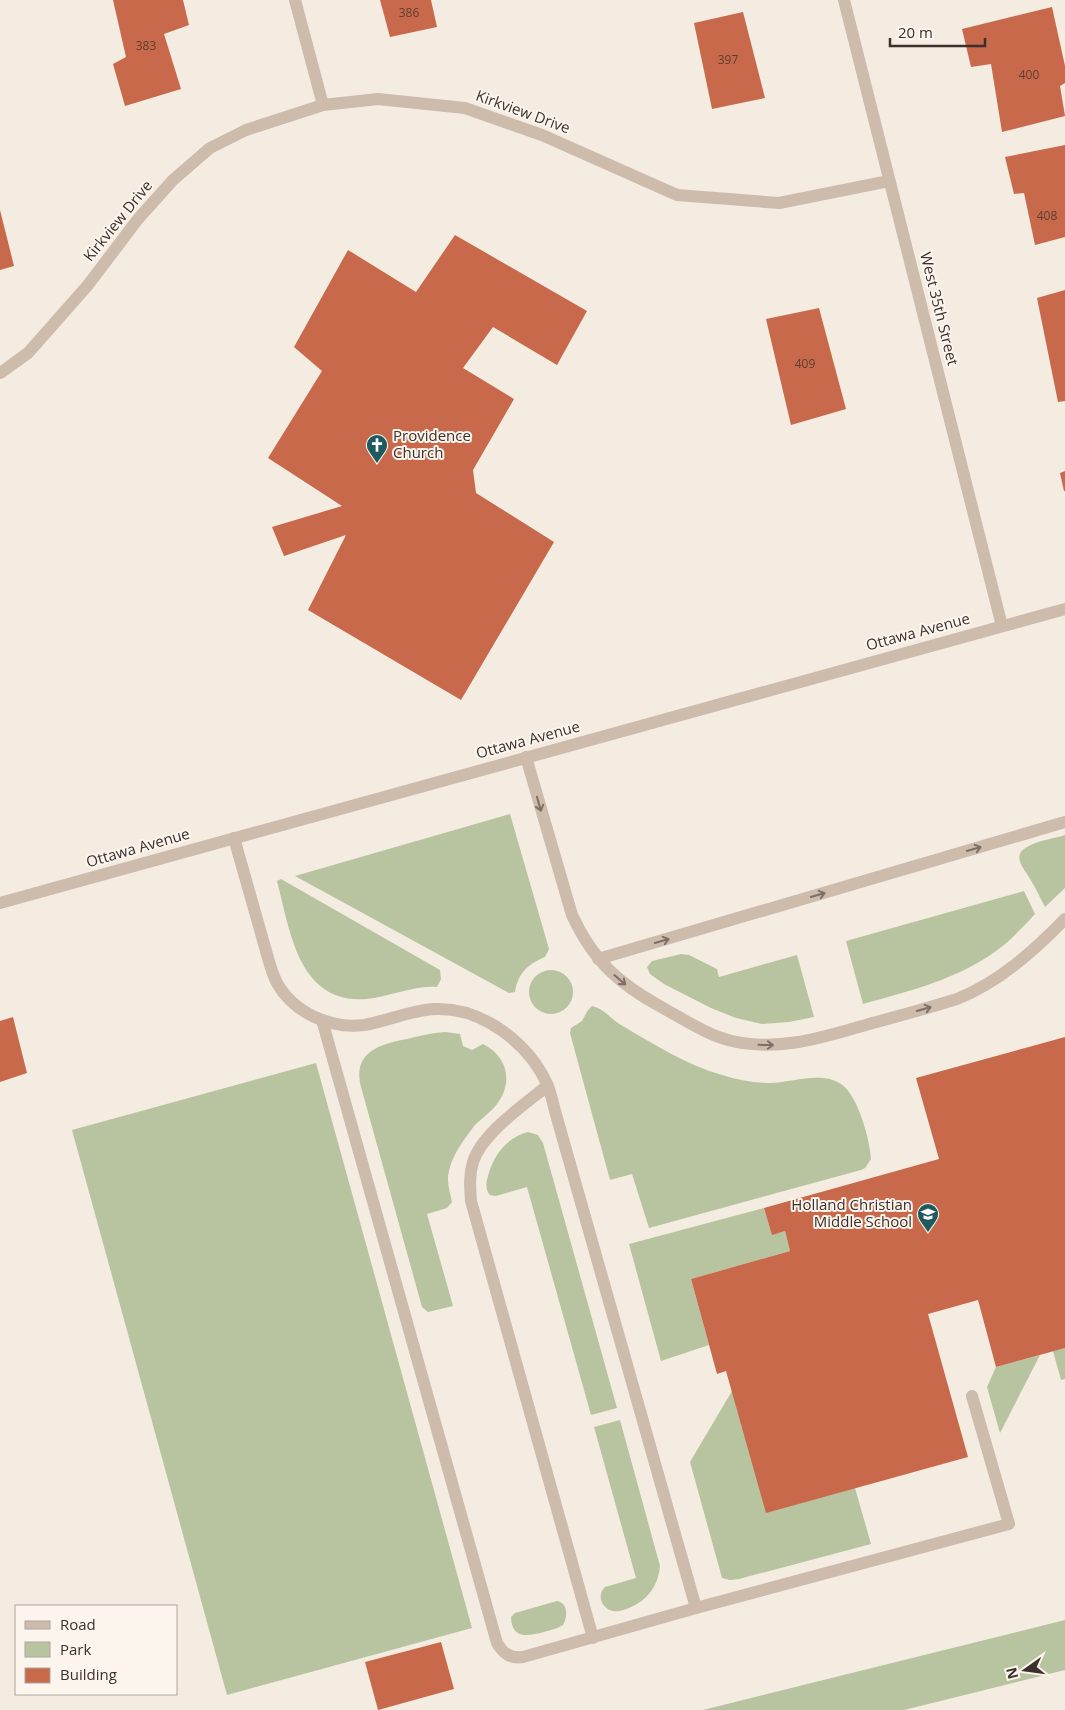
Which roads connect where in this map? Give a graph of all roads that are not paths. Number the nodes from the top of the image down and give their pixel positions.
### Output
1 (295, 0) edge
2 (844, 0) edge
3 (323, 105) junction
4 (889, 180) junction
5 (0, 373) edge
6 (1065, 609) edge
7 (1002, 626) junction
8 (526, 757) junction
9 (1065, 822) edge
10 (234, 838) junction
11 (0, 904) edge
12 (1065, 919) edge
13 (598, 959) junction
14 (322, 1020) junction
15 (547, 1086) junction
16 (972, 1396) dead end
17 (696, 1608) junction
18 (593, 1638) junction

1 - 3 street
2 - 4 street, West 35th Street
3 - 4 street, Kirkview Drive
3 - 5 street, Kirkview Drive
4 - 7 street, West 35th Street
6 - 7 street, Ottawa Avenue
7 - 8 street, Ottawa Avenue
8 - 10 street, Ottawa Avenue
8 -> 13 street
13 -> 9 street
10 - 11 street, Ottawa Avenue
10 - 14 street
13 -> 12 street
14 - 15 street
14 - 18 street
15 - 17 street
15 - 18 street
16 - 17 street
17 - 18 street

